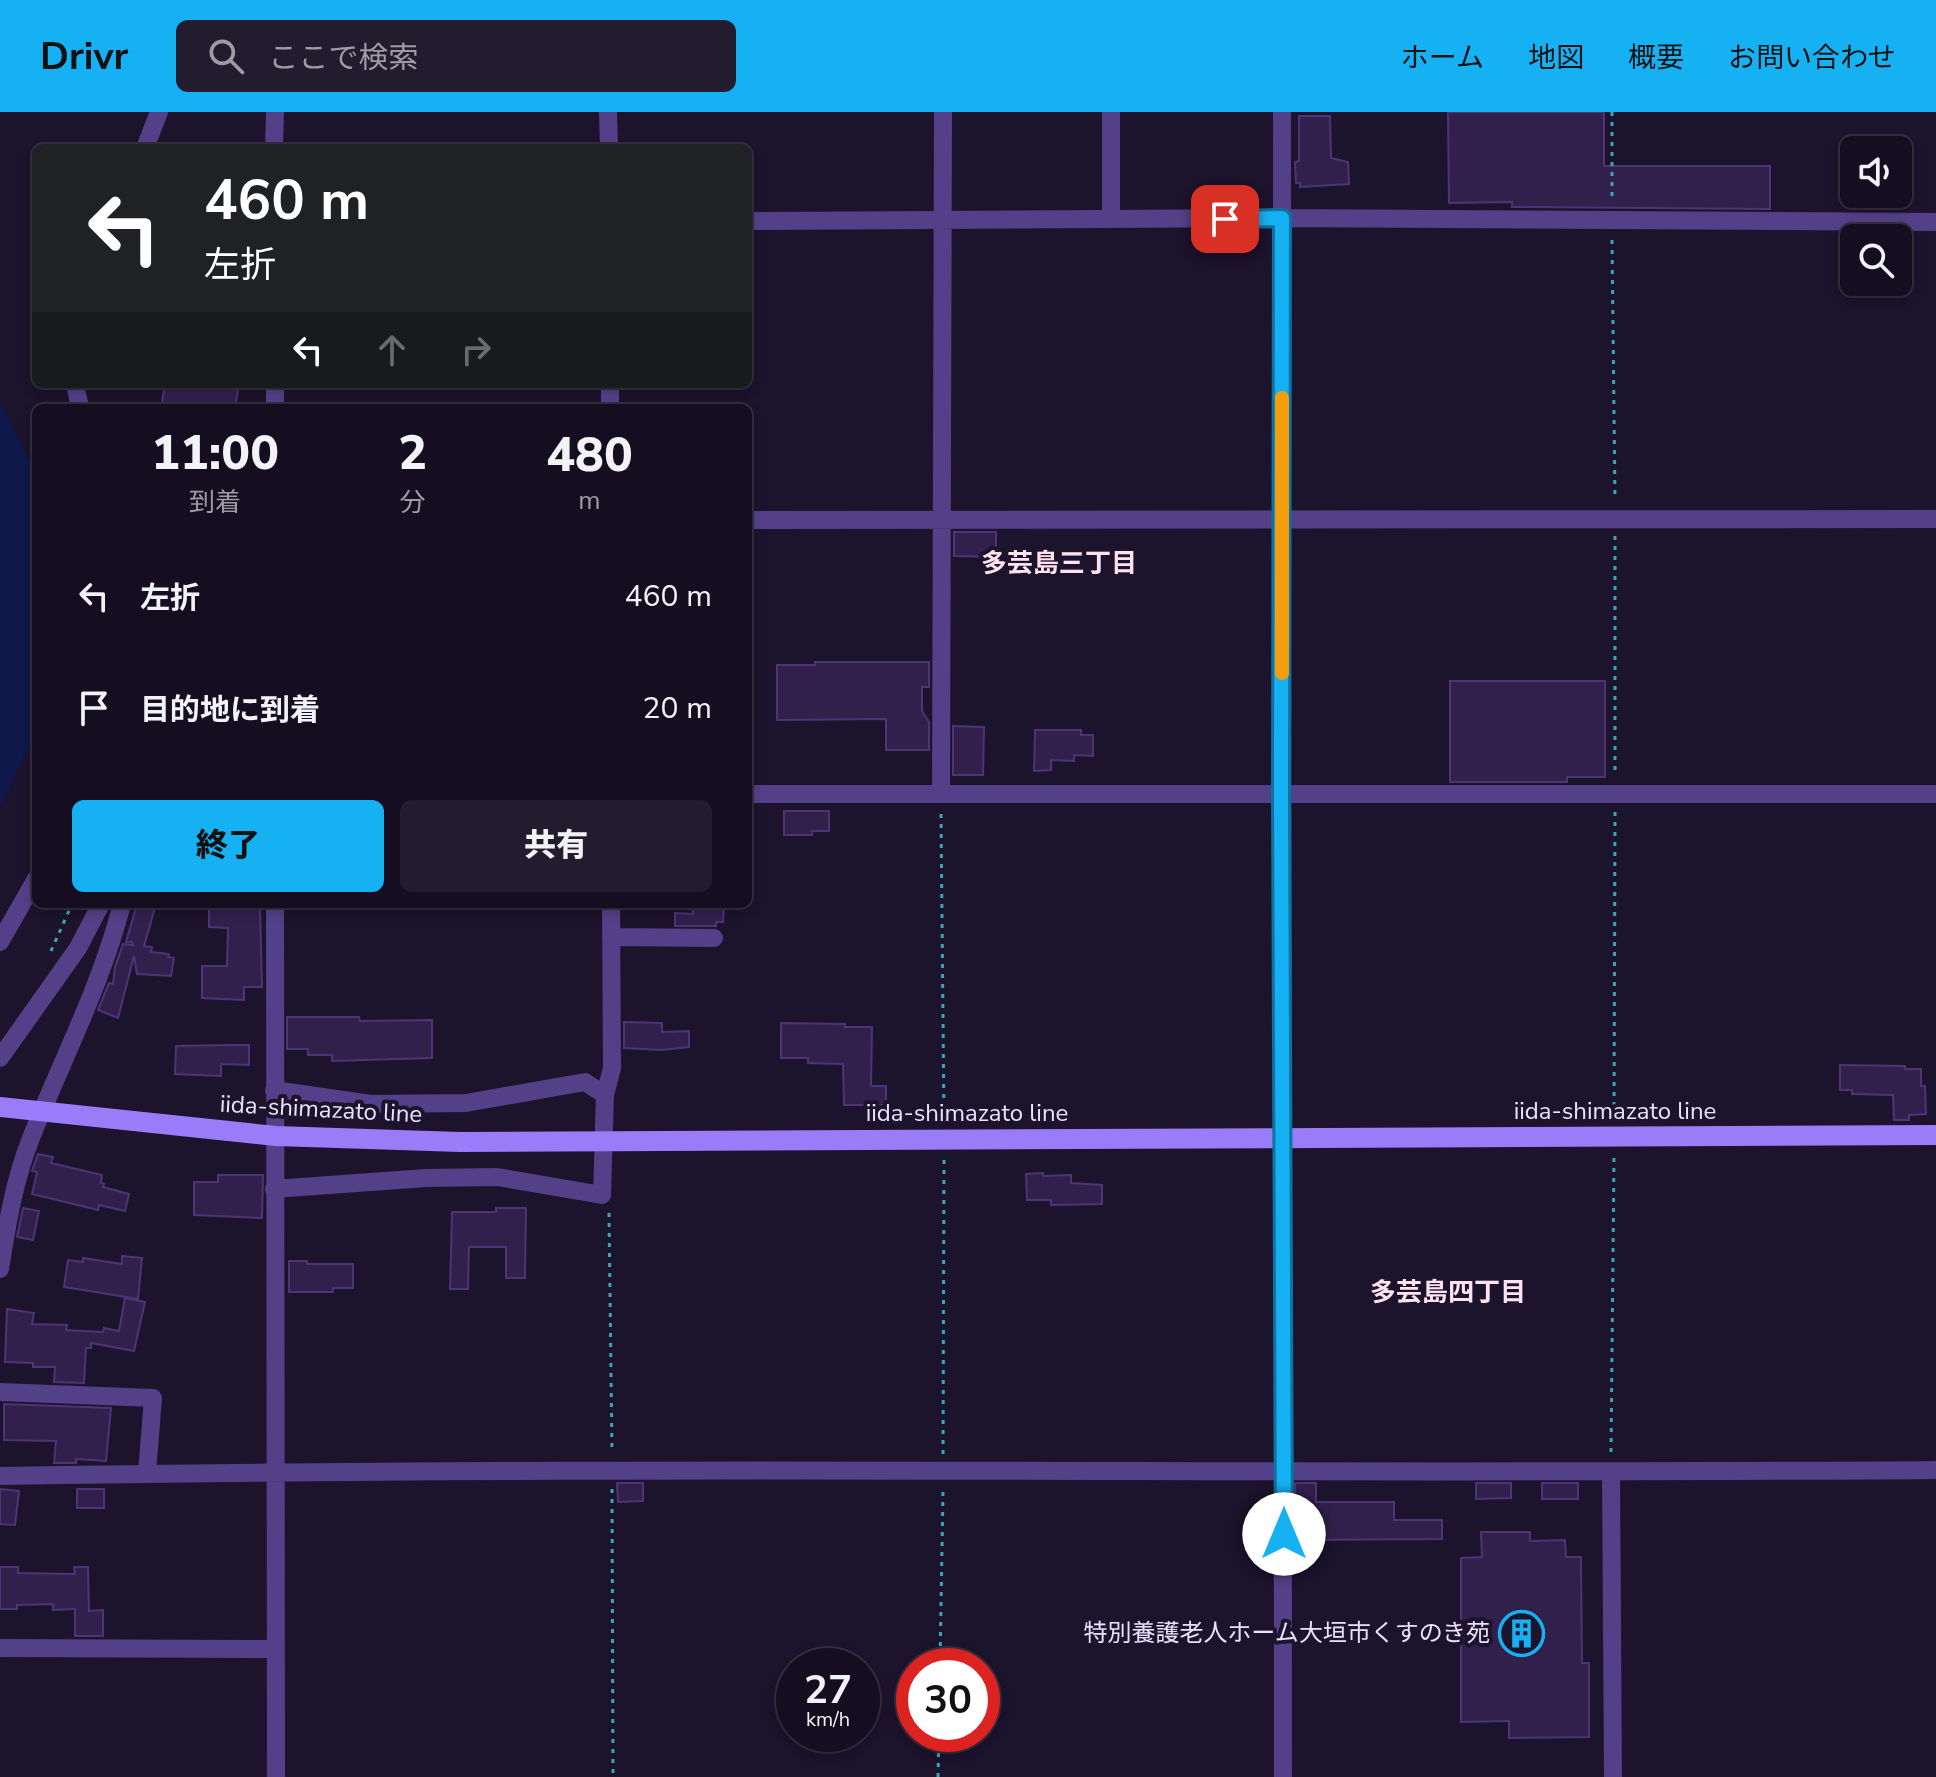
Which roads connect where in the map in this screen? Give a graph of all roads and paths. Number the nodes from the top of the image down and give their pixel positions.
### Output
1 (159, 112) edge
2 (275, 112) edge
3 (608, 112) edge
4 (943, 112) edge
5 (1111, 112) edge
6 (1282, 112) edge
7 (147, 144) edge
8 (274, 144) edge
9 (609, 144) edge
10 (1282, 218) junction
11 (1111, 219) junction
12 (943, 220) junction
13 (752, 221) edge
14 (1936, 222) edge
15 (1282, 518) junction
16 (942, 519) junction
17 (1936, 519) edge
18 (752, 520) edge
19 (752, 794) edge
20 (941, 794) junction
21 (1281, 794) junction
22 (1936, 794) edge
23 (32, 886) edge
24 (99, 908) edge
25 (121, 908) edge
26 (275, 908) edge
27 (611, 908) edge
28 (611, 937) junction
29 (714, 938) dead end
30 (0, 942) edge
31 (0, 1058) edge
32 (274, 1090) junction
33 (605, 1095) junction
34 (0, 1107) edge
35 (1936, 1135) edge
36 (605, 1139) junction
37 (944, 1139) junction
38 (1283, 1139) junction
39 (274, 1189) junction
40 (0, 1269) edge
41 (0, 1392) edge
42 (1936, 1470) edge
43 (275, 1471) junction
44 (943, 1472) junction
45 (147, 1473) junction
46 (1285, 1473) junction
47 (1611, 1473) junction
48 (0, 1476) edge
49 (0, 1648) edge
50 (940, 1648) edge
51 (275, 1649) junction
52 (939, 1752) edge
53 (276, 1777) edge
54 (938, 1777) edge
55 (1283, 1777) edge
56 (1613, 1777) edge

1 - 7 street
2 - 8 street
3 - 9 street
4 - 12 street
5 - 11 street
6 - 10 street
10 - 11 street
10 - 14 street
10 - 15 street
11 - 12 street
12 - 13 street
12 - 16 street
15 - 16 street
15 - 17 street
15 - 21 street
16 - 18 street
16 - 20 street
19 - 20 street
20 - 21 street
20 - 37 path
21 - 22 street
21 - 38 street
23 - 30 street
24 - 31 street
25 - 40 street
26 - 32 street
27 - 28 street
28 - 29 street
28 - 33 street
32 - 33 street
32 - 39 street
33 - 36 street
34 - 36 main road, iida-shimazato line
35 - 38 main road, iida-shimazato line
36 - 37 main road, iida-shimazato line
36 - 39 street
37 - 38 main road, iida-shimazato line
37 - 44 path
38 - 46 street
39 - 43 street
41 - 45 street
42 - 47 street
43 - 44 street
43 - 45 street
43 - 51 street
44 - 46 street
44 - 50 path
45 - 48 street
46 - 47 street
46 - 55 street
47 - 56 street
49 - 51 street
51 - 53 street
52 - 54 path

